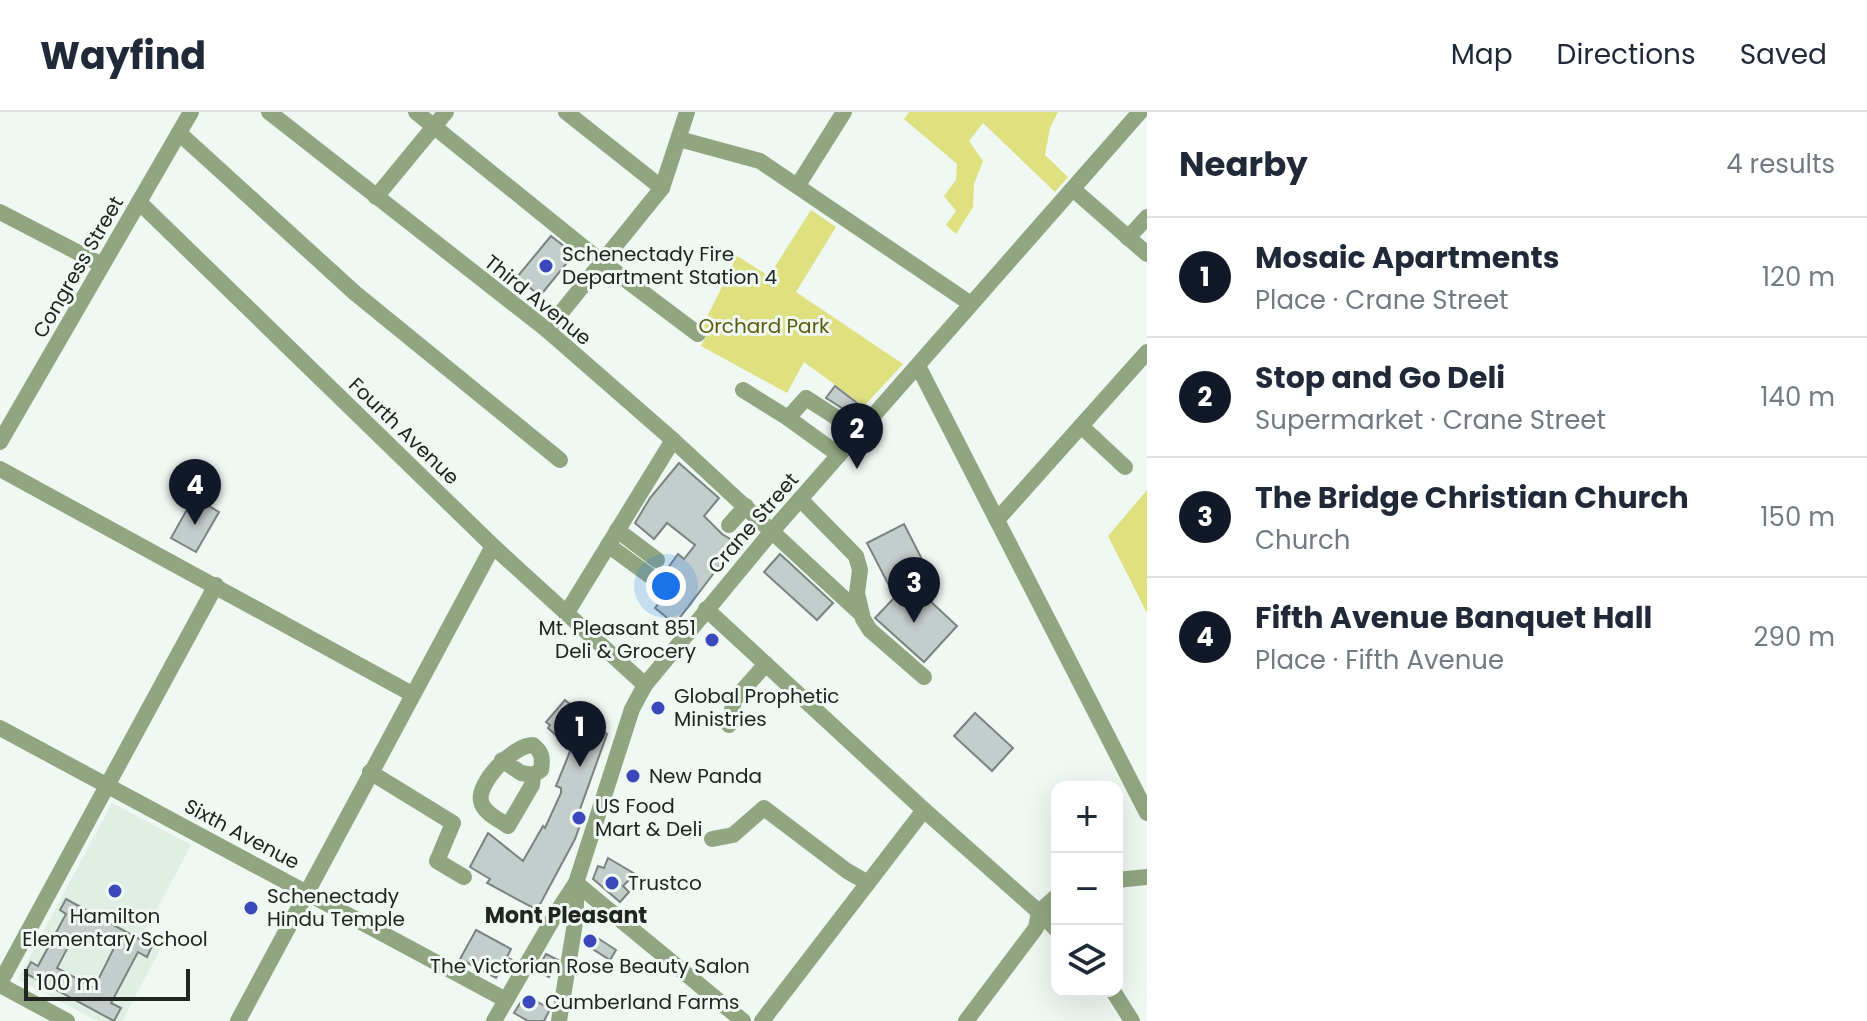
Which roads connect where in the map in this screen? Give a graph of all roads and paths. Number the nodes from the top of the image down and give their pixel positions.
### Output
1 (191, 112) edge
2 (269, 112) edge
3 (416, 112) edge
4 (446, 112) edge
5 (566, 112) edge
6 (687, 112) edge
7 (844, 112) edge
8 (1140, 112) edge
9 (435, 126) junction
10 (179, 133) junction
11 (679, 139) junction
12 (798, 185) junction
13 (662, 188) junction
14 (1074, 190) junction
15 (376, 197) junction
16 (139, 202) junction
17 (0, 212) edge
18 (1147, 217) edge
19 (1128, 238) junction
20 (1147, 254) edge
21 (602, 261) junction
22 (102, 265) junction
23 (971, 304) junction
24 (547, 330) junction
25 (698, 334) dead end
26 (1147, 352) edge
27 (918, 366) junction
28 (743, 390) dead end
29 (788, 418) junction
30 (1081, 426) junction
31 (859, 432) junction
32 (673, 440) junction
33 (0, 442) edge
34 (839, 455) junction
35 (560, 460) dead end
36 (1125, 467) dead end
37 (0, 469) edge
38 (800, 499) junction
39 (746, 506) junction
40 (997, 520) junction
41 (729, 525) dead end
42 (773, 530) junction
43 (613, 537) junction
44 (493, 546) junction
45 (657, 560) dead end
46 (653, 578) dead end
47 (216, 585) junction
48 (706, 609) junction
49 (566, 614) junction
50 (862, 615) junction
51 (766, 664) junction
52 (924, 677) dead end
53 (645, 685) junction
54 (412, 694) junction
55 (729, 725) dead end
56 (0, 728) edge
57 (502, 760) junction
58 (370, 772) junction
59 (533, 775) junction
60 (107, 785) junction
61 (924, 810) junction
62 (1147, 813) edge
63 (712, 839) dead end
64 (464, 877) dead end
65 (1147, 877) edge
66 (1123, 879) edge
67 (576, 883) junction
68 (868, 883) junction
69 (306, 891) junction
70 (1051, 901) edge
71 (1039, 912) junction
72 (1052, 925) edge
73 (0, 984) edge
74 (1117, 997) edge
75 (506, 1000) junction
76 (67, 1021) edge
77 (238, 1021) edge
78 (494, 1021) edge
79 (559, 1021) edge
80 (743, 1021) edge
81 (762, 1021) edge
82 (966, 1021) edge
83 (1132, 1021) edge

1 - 10 street, Congress Street
2 - 15 street, Third Avenue
3 - 9 street
4 - 9 street
5 - 13 street
6 - 11 street
7 - 12 street
8 - 14 street, Crane Street
9 - 15 street
9 - 21 street
10 - 16 street, Congress Street
10 - 35 street
11 - 12 street
11 - 13 street
12 - 23 street
13 - 21 street
14 - 19 street
14 - 23 street, Crane Street
15 - 24 street, Third Avenue
16 - 22 street, Congress Street
16 - 44 street, Fourth Avenue
17 - 22 street
18 - 19 street
19 - 20 street
21 - 24 street
21 - 25 street
22 - 33 street, Congress Street
23 - 27 street, Crane Street
24 - 32 street, Third Avenue
26 - 30 street
27 - 31 street, Crane Street
27 - 40 street
28 - 29 street
29 - 31 street
29 - 34 street
30 - 36 street
30 - 40 street
31 - 34 street, Crane Street
32 - 39 street, Third Avenue
32 - 43 street
34 - 38 street, Crane Street
37 - 47 street
38 - 42 street, Crane Street
38 - 50 street
39 - 41 street
39 - 42 street, Third Avenue
40 - 62 street
42 - 48 street, Crane Street
42 - 50 street, Third Avenue
43 - 45 street
43 - 46 street
43 - 49 street
44 - 49 street, Fourth Avenue
44 - 54 street
47 - 54 street
47 - 60 street
48 - 51 street
48 - 53 street, Crane Street
49 - 53 street, Fourth Avenue
50 - 52 street, Third Avenue
51 - 55 street
51 - 61 street
53 - 67 street, Crane Street
54 - 58 street
56 - 60 street, Sixth Avenue
57 - 59 street
57 - 59 street
57 - 59 street
58 - 64 street
58 - 69 street
60 - 69 street, Sixth Avenue
60 - 73 street
61 - 68 street
61 - 71 street
63 - 68 street
65 - 66 street
67 - 75 street, Crane Street
67 - 79 street
67 - 80 street
68 - 81 street
69 - 75 street, Sixth Avenue
69 - 77 street
70 - 71 street
71 - 72 street
71 - 82 street
73 - 76 street
74 - 83 street
75 - 78 street, Crane Street

